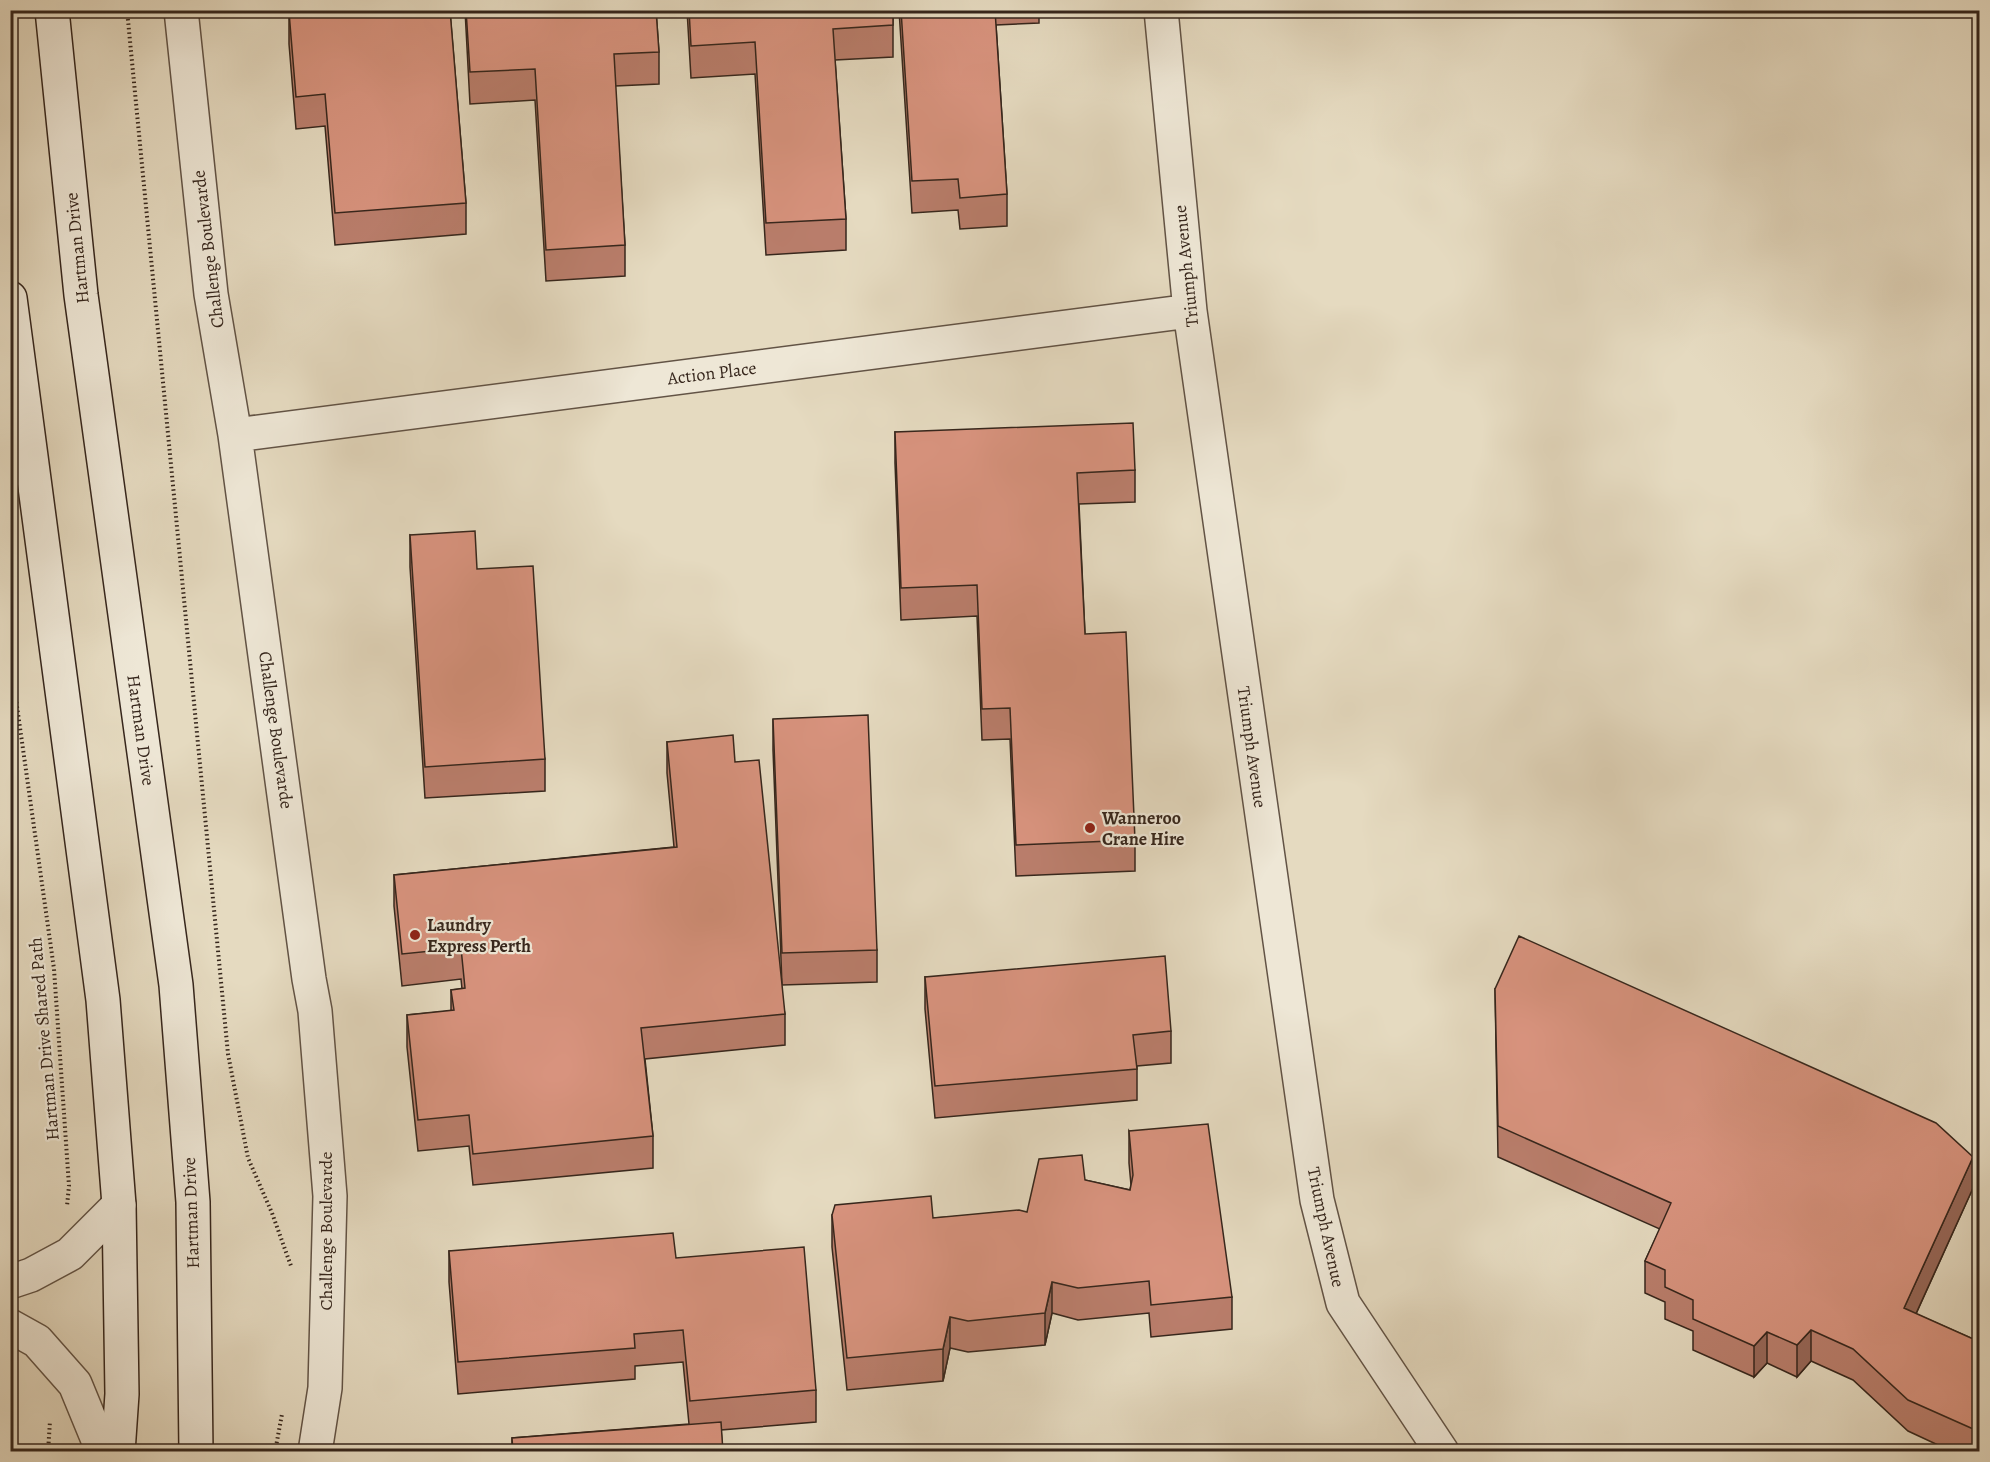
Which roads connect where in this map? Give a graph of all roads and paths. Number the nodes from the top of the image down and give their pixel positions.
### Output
1 (52, 10) edge
2 (127, 10) edge
3 (181, 10) edge
4 (1161, 10) edge
5 (10, 297) edge
6 (1190, 310) junction
7 (235, 435) junction
8 (17, 630) dead end
9 (119, 1205) junction
10 (64, 1257) junction
11 (291, 1267) dead end
12 (10, 1282) edge
13 (10, 1326) edge
14 (283, 1409) dead end
15 (50, 1419) dead end
16 (48, 1452) edge
17 (103, 1452) edge
18 (118, 1452) edge
19 (196, 1452) edge
20 (275, 1452) edge
21 (315, 1452) edge
22 (1442, 1452) edge

1 - 19 street, Hartman Drive
2 - 11 path
3 - 7 street, Challenge Boulevarde
4 - 6 street, Triumph Avenue
5 - 9 street
6 - 7 street, Action Place
6 - 22 street, Triumph Avenue
7 - 21 street, Challenge Boulevarde
8 - 10 path, Hartman Drive Shared Path
9 - 10 street
9 - 18 street
10 - 12 street
13 - 17 street
14 - 20 path
15 - 16 path

